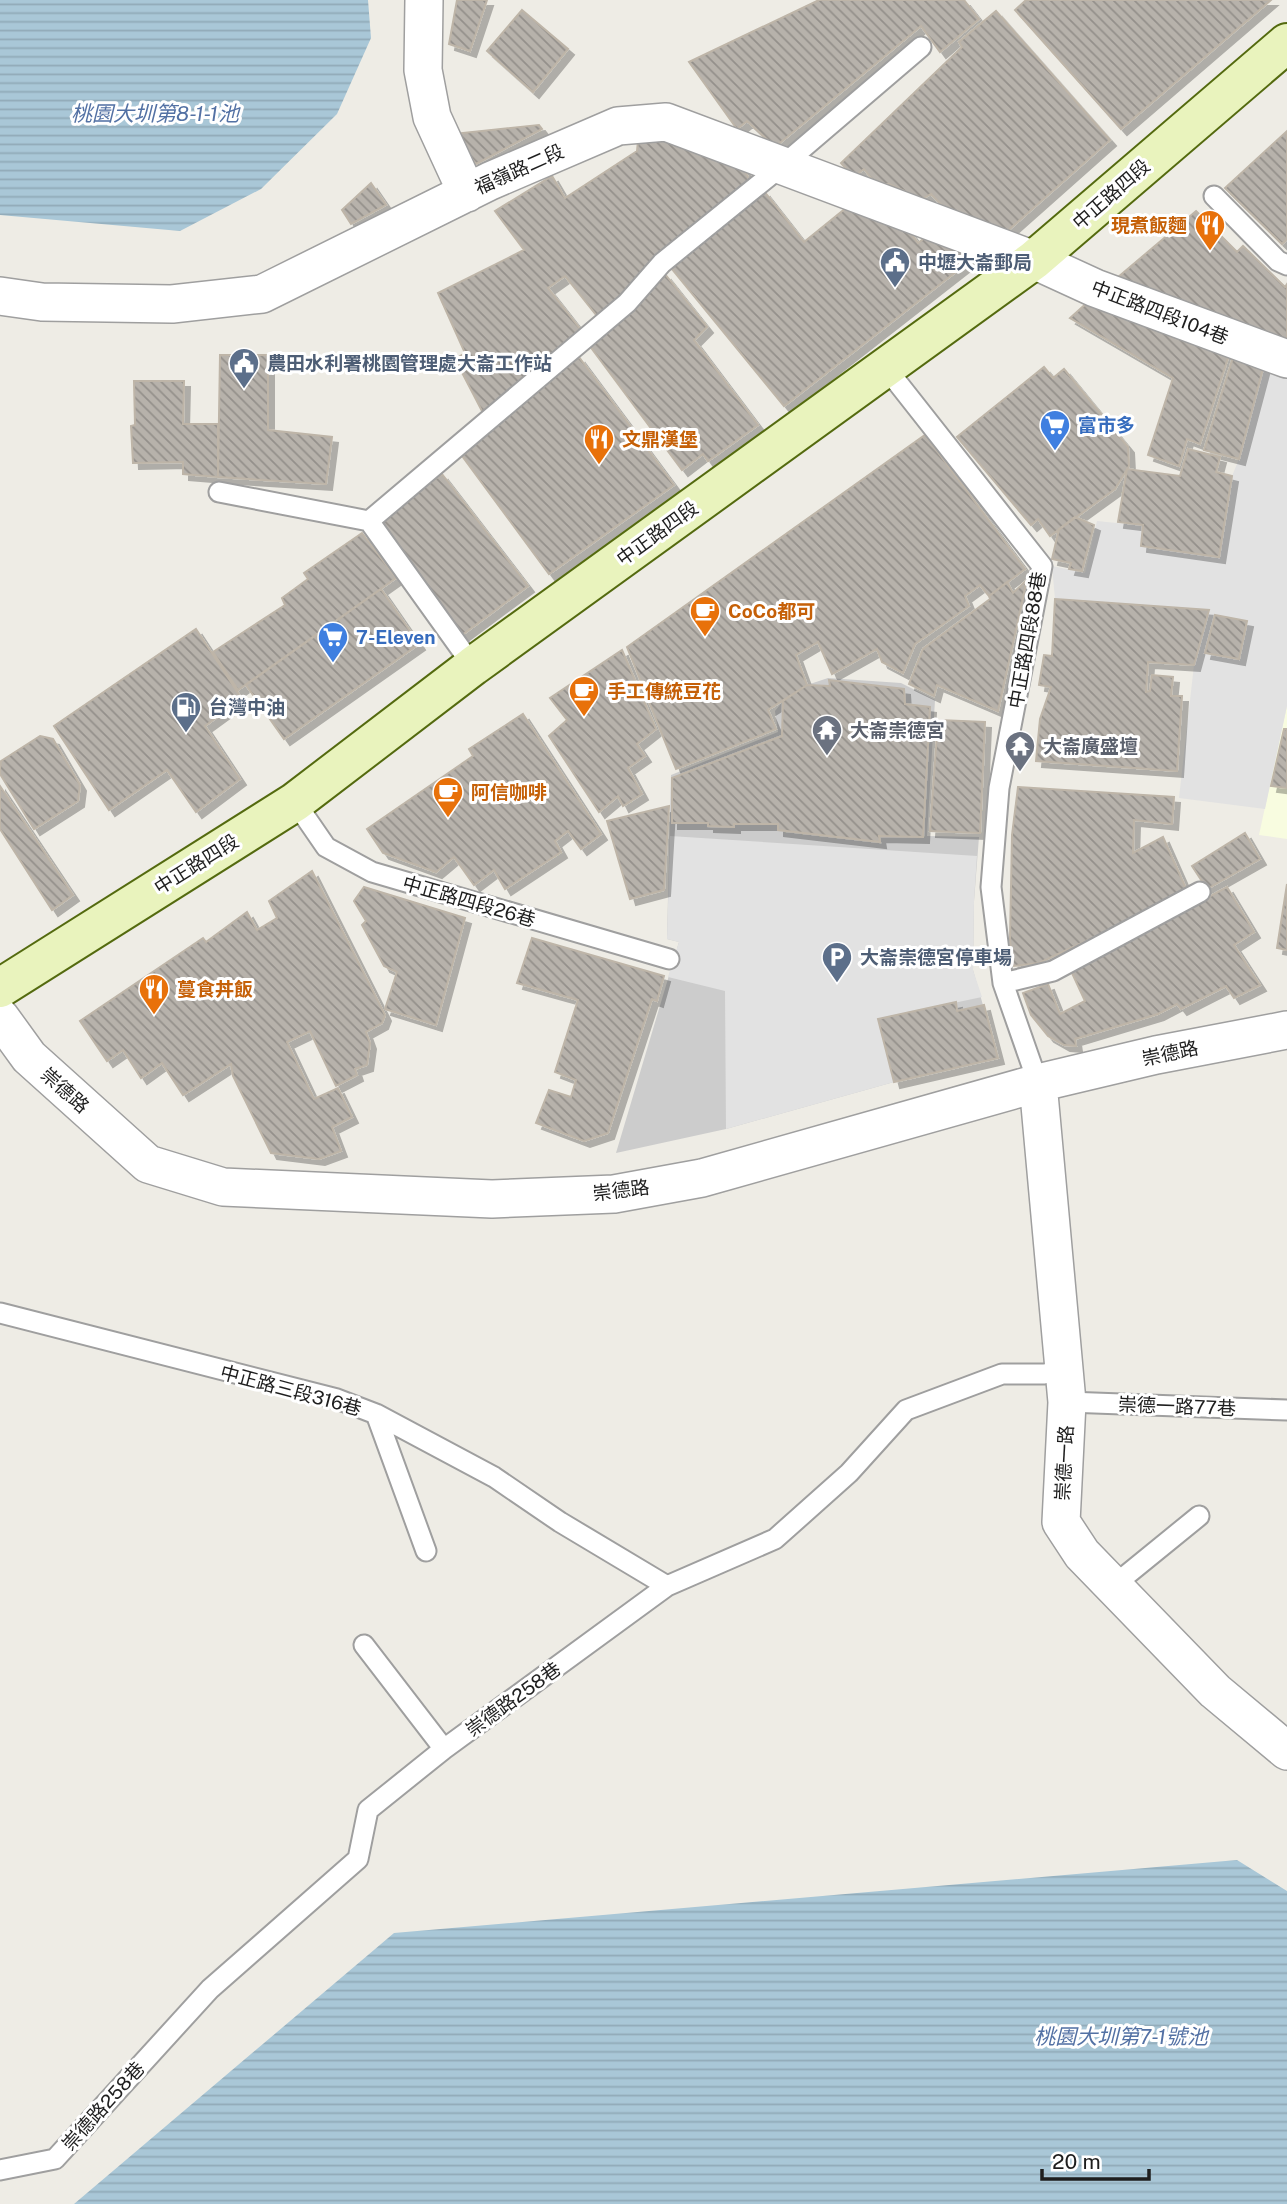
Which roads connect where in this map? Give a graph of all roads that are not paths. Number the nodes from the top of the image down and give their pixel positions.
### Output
1 (424, 0) edge
2 (1287, 43) edge
3 (921, 47) dead end
4 (783, 165) junction
5 (467, 192) junction
6 (1214, 196) dead end
7 (1034, 260) junction
8 (1287, 265) edge
9 (0, 296) edge
10 (1287, 359) edge
11 (886, 368) junction
12 (219, 492) dead end
13 (369, 521) junction
14 (473, 666) junction
15 (295, 802) junction
16 (1200, 892) dead end
17 (669, 959) dead end
18 (1003, 983) junction
19 (0, 988) edge
20 (0, 1017) edge
21 (1287, 1030) edge
22 (1038, 1083) junction
23 (0, 1313) edge
24 (1066, 1386) junction
25 (1287, 1410) edge
26 (376, 1414) junction
27 (1199, 1516) dead end
28 (426, 1551) dead end
29 (667, 1586) junction
30 (1113, 1586) junction
31 (364, 1646) dead end
32 (444, 1749) junction
33 (1287, 1751) edge
34 (0, 2170) edge

1 - 5 street
2 - 7 main road, 中正路四段
3 - 4 lane
4 - 5 street, 福嶺路二段
4 - 7 street, 福嶺路二段
4 - 13 lane
5 - 9 street, 福嶺路二段
6 - 8 lane
7 - 10 street, 中正路四段104巷
7 - 11 main road, 中正路四段
11 - 14 main road, 中正路四段
11 - 18 lane, 中正路四段88巷
12 - 13 lane
13 - 14 lane
14 - 15 main road, 中正路四段
15 - 17 lane, 中正路四段26巷
15 - 19 main road, 中正路四段
16 - 18 lane
18 - 22 lane, 中正路四段88巷
20 - 22 street, 崇德路
21 - 22 street, 崇德路
22 - 24 street, 崇德一路
23 - 26 lane, 中正路三段316巷
24 - 25 lane, 崇德一路77巷
24 - 29 lane, 崇德路258巷
24 - 30 street, 崇德一路
26 - 28 lane
26 - 29 lane, 中正路三段316巷
27 - 30 lane
29 - 32 lane, 崇德路258巷
30 - 33 street, 崇德一路
31 - 32 lane
32 - 34 lane, 崇德路258巷

